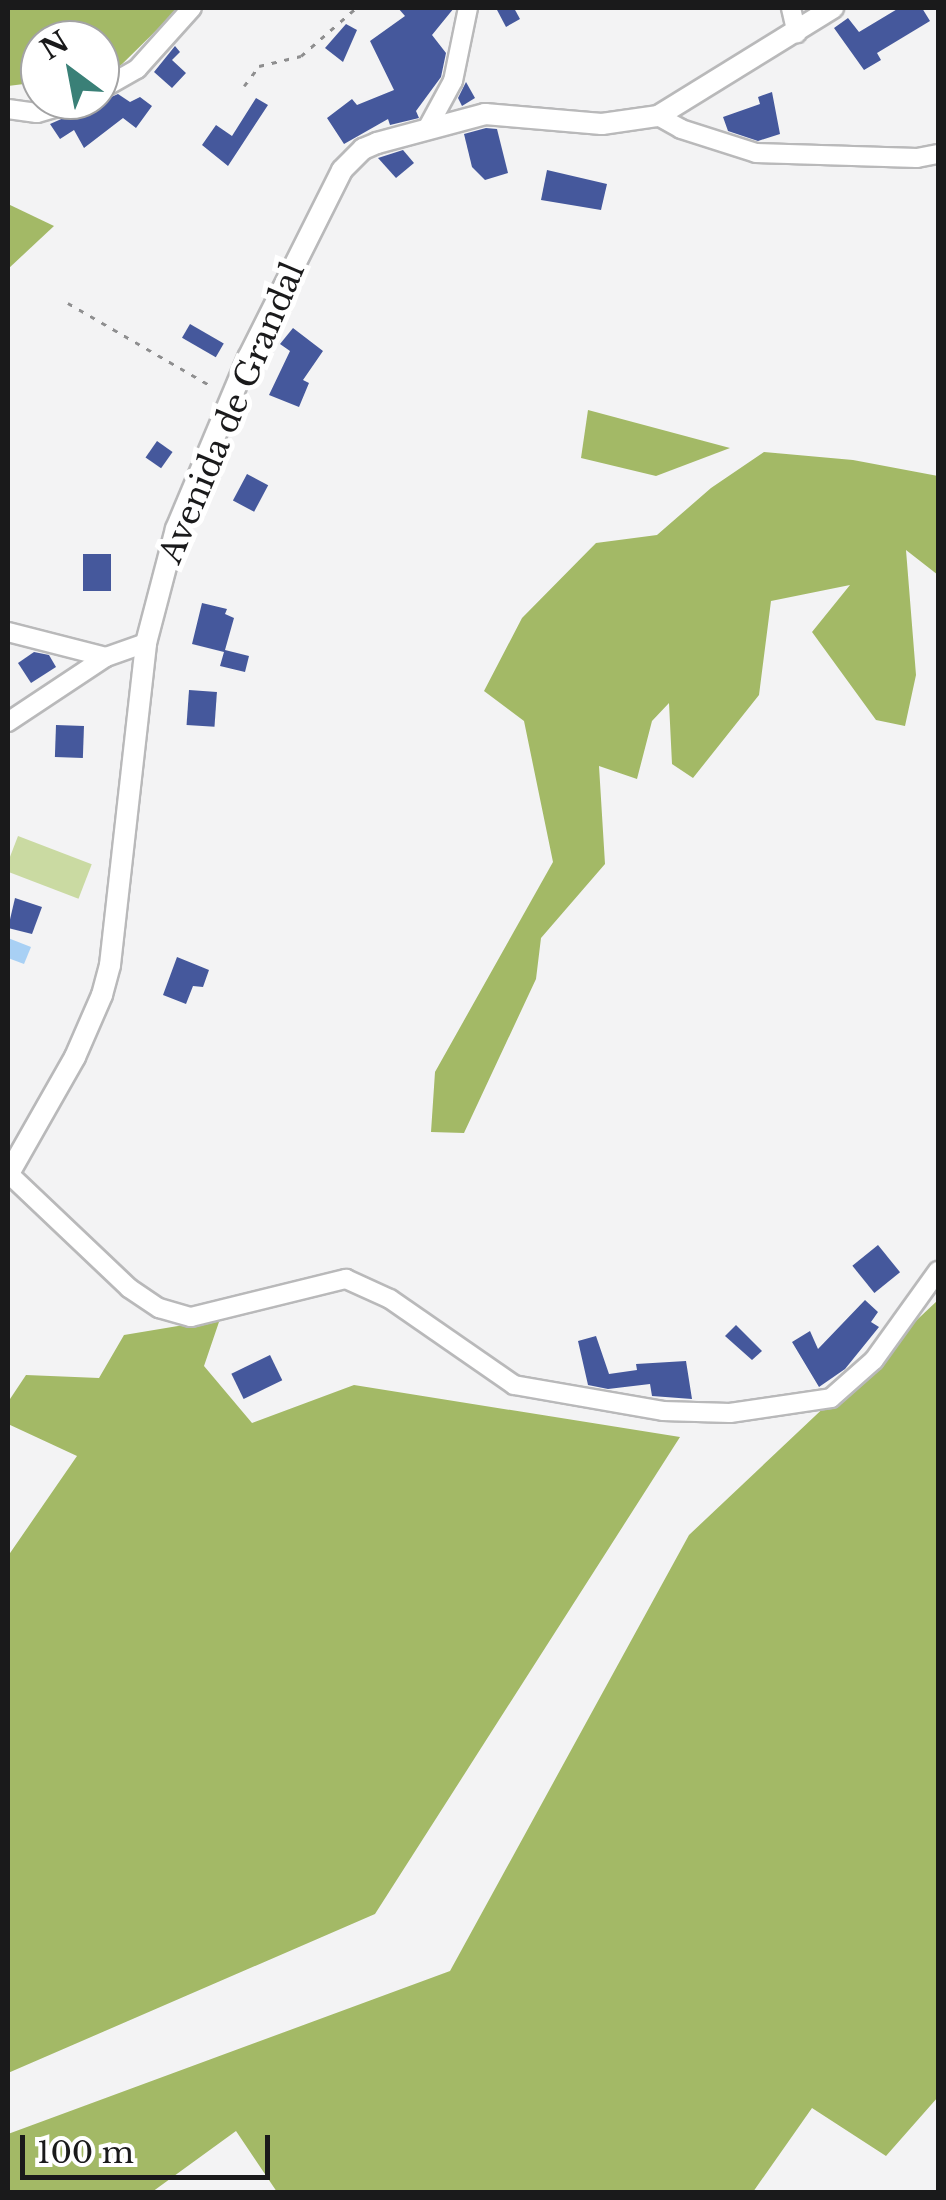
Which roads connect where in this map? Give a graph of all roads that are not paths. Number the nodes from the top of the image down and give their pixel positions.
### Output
1 (192, 8) edge
2 (468, 8) edge
3 (791, 8) edge
4 (833, 8) edge
5 (797, 33) junction
6 (120, 79) edge
7 (658, 116) junction
8 (428, 127) junction
9 (938, 154) edge
10 (8, 632) edge
11 (146, 643) junction
12 (106, 657) junction
13 (8, 722) edge
14 (8, 1174) edge
15 (938, 1271) edge

1 - 6 street
2 - 8 street
3 - 5 street
4 - 5 street, Avenida de Grandal
5 - 7 street, Avenida de Grandal
7 - 8 street, Avenida de Grandal
7 - 9 street
8 - 11 street, Avenida de Grandal
10 - 12 street
11 - 12 street
11 - 14 street, Avenida de Grandal
12 - 13 street
14 - 15 street

